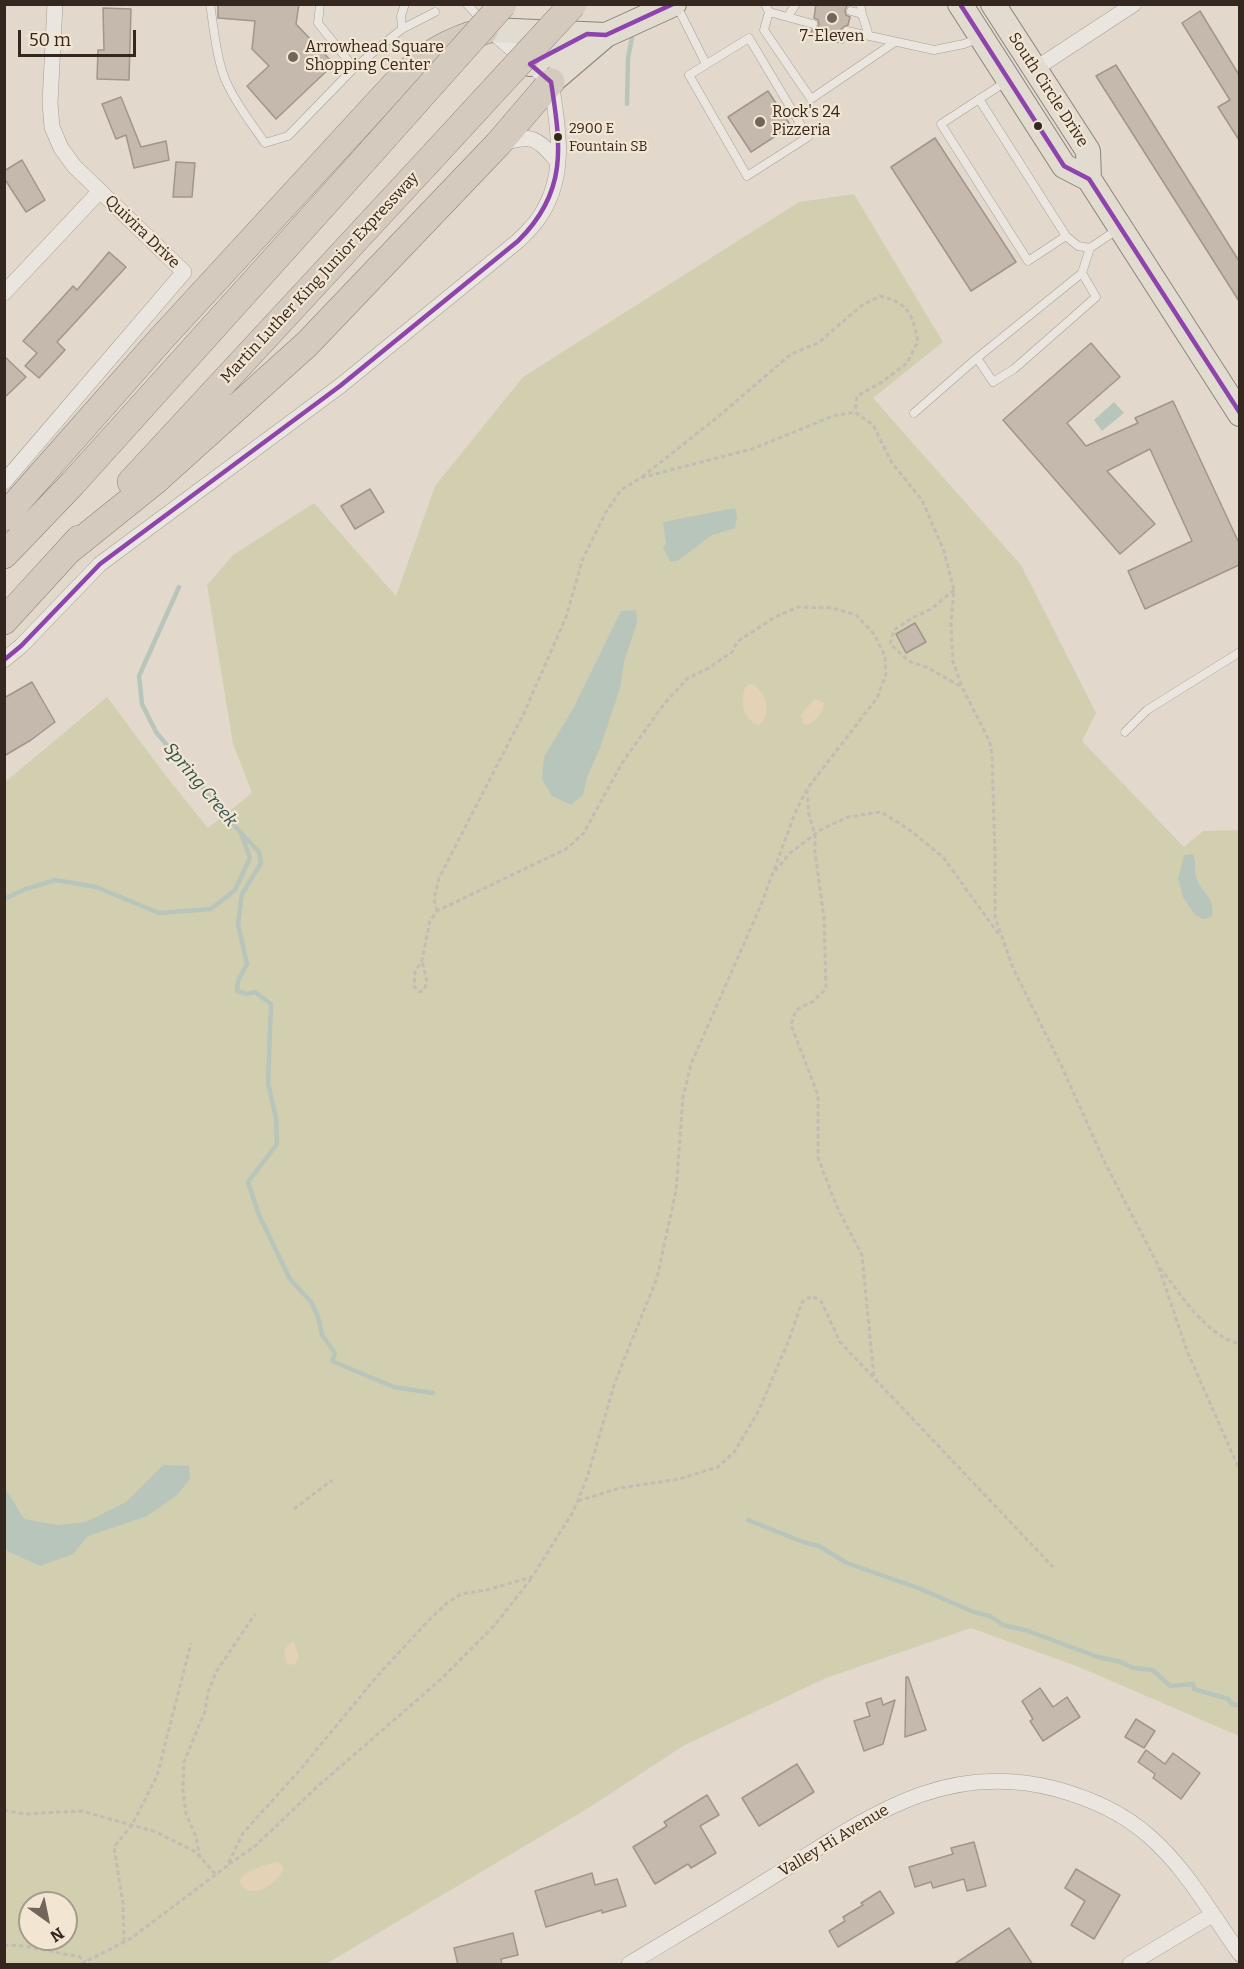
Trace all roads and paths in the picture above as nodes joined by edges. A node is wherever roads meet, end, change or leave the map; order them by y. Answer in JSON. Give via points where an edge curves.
{"nodes":[{"id":1,"x":55,"y":4,"type":"edge"},
{"id":2,"x":210,"y":4,"type":"edge"},
{"id":3,"x":320,"y":4,"type":"edge"},
{"id":4,"x":405,"y":4,"type":"edge"},
{"id":5,"x":467,"y":4,"type":"edge"},
{"id":6,"x":503,"y":4,"type":"edge"},
{"id":7,"x":573,"y":4,"type":"edge"},
{"id":8,"x":796,"y":4,"type":"edge"},
{"id":9,"x":860,"y":4,"type":"edge"},
{"id":10,"x":960,"y":4,"type":"edge"},
{"id":11,"x":993,"y":4,"type":"edge"},
{"id":12,"x":1134,"y":4,"type":"edge"},
{"id":13,"x":672,"y":6,"type":"edge"},
{"id":14,"x":767,"y":8,"type":"edge"},
{"id":15,"x":851,"y":11,"type":"dead end"},
{"id":16,"x":435,"y":12,"type":"dead end"},
{"id":17,"x":862,"y":14,"type":"junction"},
{"id":18,"x":788,"y":16,"type":"junction"},
{"id":19,"x":813,"y":24,"type":"dead end"},
{"id":20,"x":402,"y":29,"type":"junction"},
{"id":21,"x":490,"y":30,"type":"junction"},
{"id":22,"x":847,"y":31,"type":"dead end"},
{"id":23,"x":596,"y":35,"type":"junction"},
{"id":24,"x":868,"y":36,"type":"junction"},
{"id":25,"x":981,"y":37,"type":"junction"},
{"id":26,"x":895,"y":42,"type":"junction"},
{"id":27,"x":530,"y":64,"type":"junction"},
{"id":28,"x":706,"y":64,"type":"junction"},
{"id":29,"x":354,"y":68,"type":"junction"},
{"id":30,"x":1035,"y":69,"type":"junction"},
{"id":31,"x":1009,"y":80,"type":"junction"},
{"id":32,"x":551,"y":82,"type":"junction"},
{"id":33,"x":979,"y":99,"type":"junction"},
{"id":34,"x":498,"y":144,"type":"junction"},
{"id":35,"x":558,"y":162,"type":"junction"},
{"id":36,"x":1089,"y":179,"type":"junction"},
{"id":37,"x":100,"y":191,"type":"junction"},
{"id":38,"x":1121,"y":228,"type":"junction"},
{"id":39,"x":1066,"y":236,"type":"junction"},
{"id":40,"x":1090,"y":248,"type":"junction"},
{"id":41,"x":1082,"y":273,"type":"junction"},
{"id":42,"x":4,"y":293,"type":"edge"},
{"id":43,"x":977,"y":358,"type":"junction"},
{"id":44,"x":855,"y":412,"type":"junction"},
{"id":45,"x":914,"y":413,"type":"dead end"},
{"id":46,"x":1239,"y":414,"type":"edge"},
{"id":47,"x":640,"y":478,"type":"junction"},
{"id":48,"x":4,"y":482,"type":"edge"},
{"id":49,"x":4,"y":518,"type":"edge"},
{"id":50,"x":68,"y":551,"type":"junction"},
{"id":51,"x":4,"y":555,"type":"edge"},
{"id":52,"x":954,"y":590,"type":"junction"},
{"id":53,"x":4,"y":621,"type":"edge"},
{"id":54,"x":890,"y":644,"type":"junction"},
{"id":55,"x":881,"y":648,"type":"junction"},
{"id":56,"x":1239,"y":652,"type":"edge"},
{"id":57,"x":4,"y":660,"type":"edge"},
{"id":58,"x":962,"y":687,"type":"junction"},
{"id":59,"x":1125,"y":732,"type":"dead end"},
{"id":60,"x":807,"y":789,"type":"junction"},
{"id":61,"x":814,"y":834,"type":"junction"},
{"id":62,"x":773,"y":873,"type":"junction"},
{"id":63,"x":437,"y":911,"type":"junction"},
{"id":64,"x":1003,"y":940,"type":"junction"},
{"id":65,"x":422,"y":960,"type":"junction"},
{"id":66,"x":1158,"y":1265,"type":"junction"},
{"id":67,"x":1239,"y":1344,"type":"edge"},
{"id":68,"x":874,"y":1379,"type":"junction"},
{"id":69,"x":1239,"y":1471,"type":"edge"},
{"id":70,"x":332,"y":1480,"type":"dead end"},
{"id":71,"x":578,"y":1501,"type":"junction"},
{"id":72,"x":294,"y":1509,"type":"dead end"},
{"id":73,"x":1053,"y":1567,"type":"dead end"},
{"id":74,"x":532,"y":1577,"type":"junction"},
{"id":75,"x":255,"y":1614,"type":"dead end"},
{"id":76,"x":191,"y":1643,"type":"dead end"},
{"id":77,"x":4,"y":1810,"type":"edge"},
{"id":78,"x":132,"y":1825,"type":"junction"},
{"id":79,"x":200,"y":1858,"type":"junction"},
{"id":80,"x":226,"y":1866,"type":"junction"},
{"id":81,"x":215,"y":1875,"type":"junction"},
{"id":82,"x":1212,"y":1915,"type":"junction"},
{"id":83,"x":124,"y":1942,"type":"junction"},
{"id":84,"x":4,"y":1945,"type":"edge"},
{"id":85,"x":1239,"y":1954,"type":"edge"},
{"id":86,"x":86,"y":1962,"type":"junction"},
{"id":87,"x":81,"y":1965,"type":"edge"},
{"id":88,"x":629,"y":1965,"type":"edge"},
{"id":89,"x":1130,"y":1965,"type":"edge"}],
"edges":[{"from":1,"to":37,"type":"street","name":"Quivira Drive","via":[[52,127],[74,166]]},
{"from":2,"to":29,"type":"lane","via":[[225,78],[265,143],[288,136]]},
{"from":3,"to":29,"type":"lane","via":[[318,23]]},
{"from":4,"to":20,"type":"lane"},
{"from":5,"to":21,"type":"lane"},
{"from":6,"to":51,"type":"highway","bridge":true},
{"from":7,"to":50,"type":"highway","name":"Martin Luther King Junior Expressway","bridge":true},
{"from":8,"to":18,"type":"lane"},
{"from":9,"to":17,"type":"lane"},
{"from":10,"to":25,"type":"main road","name":"South Circle Drive"},
{"from":11,"to":30,"type":"main road","name":"South Circle Drive"},
{"from":12,"to":30,"type":"street"},
{"from":13,"to":23,"type":"main road"},
{"from":13,"to":28,"type":"lane"},
{"from":14,"to":18,"type":"lane"},
{"from":14,"to":26,"type":"lane","via":[[764,30],[811,99]]},
{"from":15,"to":17,"type":"lane"},
{"from":16,"to":20,"type":"lane"},
{"from":17,"to":24,"type":"lane"},
{"from":18,"to":19,"type":"lane"},
{"from":20,"to":29,"type":"lane"},
{"from":21,"to":23,"type":"main road"},
{"from":21,"to":27,"type":"street"},
{"from":21,"to":49,"type":"highway","via":[[461,37],[427,55],[400,79],[161,339]]},
{"from":22,"to":24,"type":"lane"},
{"from":23,"to":27,"type":"main road"},
{"from":23,"to":32,"type":"main road"},
{"from":24,"to":26,"type":"lane"},
{"from":25,"to":26,"type":"lane","via":[[934,50]]},
{"from":25,"to":31,"type":"main road","name":"South Circle Drive"},
{"from":27,"to":32,"type":"street"},
{"from":28,"to":28,"type":"lane","via":[[689,75],[747,176],[808,137],[749,38]]},
{"from":30,"to":36,"type":"main road","name":"South Circle Drive","via":[[1088,151]]},
{"from":31,"to":33,"type":"lane"},
{"from":31,"to":36,"type":"main road","name":"South Circle Drive","via":[[1064,166]]},
{"from":32,"to":34,"type":"highway"},
{"from":32,"to":35,"type":"street","via":[[559,130]]},
{"from":33,"to":39,"type":"lane"},
{"from":33,"to":39,"type":"lane","via":[[941,124],[1028,261]]},
{"from":34,"to":35,"type":"street","via":[[533,138]]},
{"from":34,"to":50,"type":"highway","via":[[307,344],[155,481]]},
{"from":35,"to":57,"type":"street","via":[[542,214],[518,241],[340,386],[100,564]]},
{"from":36,"to":38,"type":"main road","name":"South Circle Drive"},
{"from":37,"to":42,"type":"street"},
{"from":37,"to":48,"type":"street","name":"Quivira Drive","via":[[184,272]]},
{"from":38,"to":40,"type":"lane"},
{"from":38,"to":46,"type":"main road","name":"South Circle Drive"},
{"from":39,"to":40,"type":"lane","via":[[1078,246]]},
{"from":40,"to":41,"type":"lane"},
{"from":41,"to":43,"type":"lane"},
{"from":41,"to":43,"type":"lane","via":[[1096,297],[1014,369],[993,382]]},
{"from":43,"to":45,"type":"lane"},
{"from":44,"to":47,"type":"path","via":[[833,416],[752,449]]},
{"from":44,"to":47,"type":"path","via":[[857,396],[907,363],[918,341],[912,315],[898,300],[880,296],[861,306],[818,343],[791,354]]},
{"from":44,"to":52,"type":"path","via":[[873,425],[892,463],[922,500],[944,551]]},
{"from":47,"to":63,"type":"path","via":[[621,490],[588,549],[566,617],[528,702],[439,878],[434,899]]},
{"from":50,"to":53,"type":"highway"},
{"from":52,"to":54,"type":"path","via":[[931,609],[894,630]]},
{"from":52,"to":58,"type":"path","via":[[953,662]]},
{"from":54,"to":55,"type":"path"},
{"from":54,"to":58,"type":"path","via":[[909,661]]},
{"from":55,"to":60,"type":"path","via":[[886,674],[877,698]]},
{"from":55,"to":63,"type":"path","via":[[856,615],[833,608],[798,607],[776,617],[737,642],[732,652],[709,668],[688,678],[664,704],[622,763],[584,834],[566,849]]},
{"from":56,"to":59,"type":"lane","via":[[1147,710]]},
{"from":58,"to":64,"type":"path","via":[[992,754],[995,916]]},
{"from":60,"to":61,"type":"path"},
{"from":60,"to":62,"type":"path"},
{"from":61,"to":62,"type":"path","via":[[789,853]]},
{"from":61,"to":64,"type":"path","via":[[848,817],[881,812],[943,857]]},
{"from":61,"to":68,"type":"path","via":[[824,918],[826,990],[796,1010],[791,1024],[818,1095],[819,1158],[861,1255]]},
{"from":62,"to":71,"type":"path","via":[[691,1064],[683,1098],[676,1191],[657,1278],[615,1382]]},
{"from":63,"to":65,"type":"path","via":[[430,921]]},
{"from":64,"to":66,"type":"path","via":[[1105,1163]]},
{"from":65,"to":65,"type":"path","via":[[415,972],[414,986],[418,992],[424,990],[427,982]]},
{"from":66,"to":67,"type":"path","via":[[1209,1328]]},
{"from":66,"to":69,"type":"path","via":[[1187,1351]]},
{"from":68,"to":71,"type":"path","via":[[840,1342],[821,1300],[812,1296],[802,1302],[758,1412],[735,1451],[718,1467]]},
{"from":68,"to":73,"type":"path"},
{"from":70,"to":72,"type":"path"},
{"from":71,"to":74,"type":"path"},
{"from":74,"to":80,"type":"path","via":[[494,1626],[440,1680],[316,1787],[254,1847]]},
{"from":74,"to":80,"type":"path","via":[[461,1594],[429,1620],[243,1833]]},
{"from":75,"to":79,"type":"path","via":[[216,1672],[184,1762],[186,1814]]},
{"from":76,"to":78,"type":"path","via":[[157,1776]]},
{"from":77,"to":78,"type":"path","via":[[24,1814],[82,1810]]},
{"from":78,"to":79,"type":"path","via":[[156,1832],[196,1852]]},
{"from":78,"to":83,"type":"path","via":[[114,1847]]},
{"from":79,"to":81,"type":"path"},
{"from":80,"to":81,"type":"path"},
{"from":81,"to":83,"type":"path"},
{"from":82,"to":85,"type":"street","name":"Valley Hi Avenue"},
{"from":82,"to":88,"type":"street","name":"Valley Hi Avenue","via":[[1155,1842],[1106,1808],[1043,1786],[971,1782],[945,1786],[888,1808]]},
{"from":82,"to":89,"type":"street"},
{"from":83,"to":86,"type":"path"},
{"from":84,"to":86,"type":"path","via":[[80,1957]]},
{"from":86,"to":87,"type":"path"}]}
